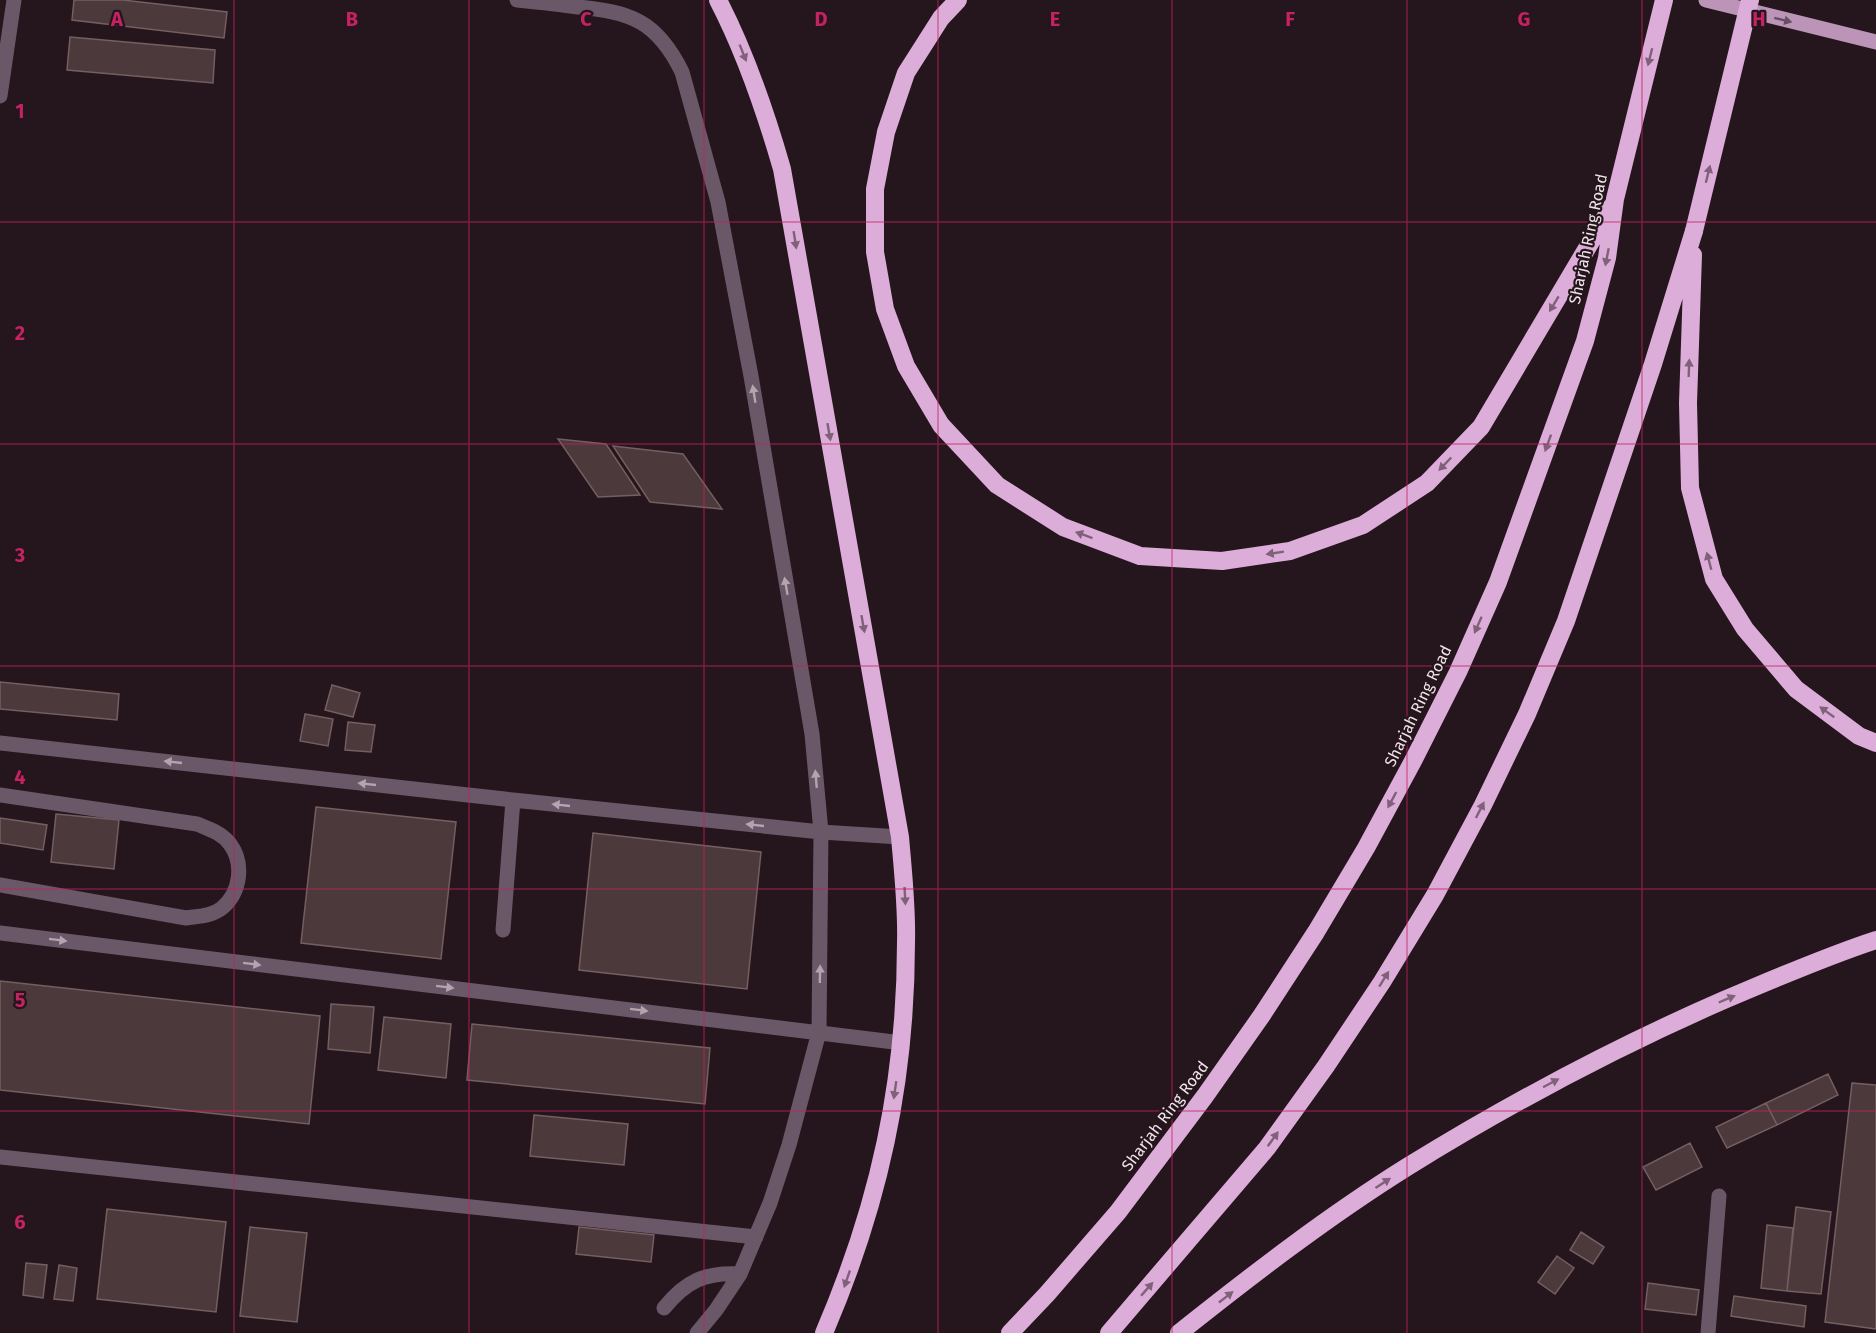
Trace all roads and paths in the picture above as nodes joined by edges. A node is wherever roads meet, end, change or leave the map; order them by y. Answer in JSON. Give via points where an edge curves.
{"nodes":[{"id":1,"x":14,"y":0,"type":"edge"},
{"id":2,"x":517,"y":0,"type":"edge"},
{"id":3,"x":630,"y":0,"type":"edge"},
{"id":4,"x":718,"y":0,"type":"edge"},
{"id":5,"x":958,"y":0,"type":"edge"},
{"id":6,"x":1664,"y":0,"type":"edge"},
{"id":7,"x":1706,"y":0,"type":"edge"},
{"id":8,"x":1750,"y":0,"type":"edge"},
{"id":9,"x":631,"y":16,"type":"junction"},
{"id":10,"x":1876,"y":42,"type":"edge"},
{"id":11,"x":0,"y":96,"type":"edge"},
{"id":12,"x":1616,"y":199,"type":"junction"},
{"id":13,"x":1694,"y":231,"type":"junction"},
{"id":14,"x":0,"y":743,"type":"edge"},
{"id":15,"x":1876,"y":743,"type":"edge"},
{"id":16,"x":0,"y":795,"type":"edge"},
{"id":17,"x":513,"y":800,"type":"junction"},
{"id":18,"x":821,"y":832,"type":"junction"},
{"id":19,"x":900,"y":837,"type":"junction"},
{"id":20,"x":0,"y":885,"type":"edge"},
{"id":21,"x":503,"y":930,"type":"dead end"},
{"id":22,"x":0,"y":933,"type":"edge"},
{"id":23,"x":1876,"y":940,"type":"edge"},
{"id":24,"x":819,"y":1032,"type":"junction"},
{"id":25,"x":902,"y":1043,"type":"junction"},
{"id":26,"x":0,"y":1157,"type":"edge"},
{"id":27,"x":1719,"y":1196,"type":"dead end"},
{"id":28,"x":756,"y":1237,"type":"junction"},
{"id":29,"x":740,"y":1274,"type":"junction"},
{"id":30,"x":664,"y":1308,"type":"dead end"},
{"id":31,"x":697,"y":1333,"type":"edge"},
{"id":32,"x":824,"y":1333,"type":"edge"},
{"id":33,"x":1010,"y":1333,"type":"edge"},
{"id":34,"x":1109,"y":1333,"type":"edge"},
{"id":35,"x":1179,"y":1333,"type":"edge"},
{"id":36,"x":1708,"y":1333,"type":"edge"}],
"edges":[{"from":1,"to":11,"type":"lane"},
{"from":2,"to":9,"type":"lane"},
{"from":3,"to":9,"type":"lane"},
{"from":4,"to":19,"type":"highway","one_way":true,"via":[[754,80],[782,169]]},
{"from":12,"to":5,"type":"highway","one_way":true,"via":[[1480,427],[1427,483],[1363,525],[1290,551],[1222,561],[1140,556],[1063,527],[997,484],[941,425],[906,366],[885,309],[875,252],[875,189],[886,132],[906,73],[941,18]]},
{"from":6,"to":12,"type":"highway","name":"Sharjah Ring Road","one_way":true},
{"from":7,"to":10,"type":"main road","one_way":true},
{"from":13,"to":8,"type":"highway","one_way":true,"bridge":true},
{"from":18,"to":9,"type":"lane","one_way":true,"via":[[810,723],[718,202],[682,72],[662,39]]},
{"from":12,"to":33,"type":"highway","name":"Sharjah Ring Road","one_way":true,"via":[[1607,258],[1577,363],[1498,582],[1413,761],[1366,848],[1262,1016],[1118,1212]]},
{"from":15,"to":13,"type":"highway","one_way":true,"via":[[1859,736],[1796,689],[1745,629],[1714,579],[1690,488],[1688,403]]},
{"from":34,"to":13,"type":"highway","one_way":true,"via":[[1267,1148],[1382,982],[1435,895],[1527,714],[1566,621]]},
{"from":17,"to":14,"type":"lane","one_way":true},
{"from":16,"to":20,"type":"lane","via":[[198,824],[229,843],[237,859],[239,877],[234,894],[221,909],[206,916],[186,918]]},
{"from":18,"to":17,"type":"lane","one_way":true},
{"from":17,"to":21,"type":"lane"},
{"from":18,"to":19,"type":"lane"},
{"from":24,"to":18,"type":"lane","one_way":true},
{"from":19,"to":25,"type":"highway","one_way":true,"via":[[906,940]]},
{"from":22,"to":24,"type":"lane","one_way":true},
{"from":35,"to":23,"type":"highway","one_way":true,"via":[[1354,1202],[1508,1107],[1678,1020]]},
{"from":24,"to":25,"type":"lane"},
{"from":24,"to":28,"type":"lane","via":[[789,1145]]},
{"from":25,"to":32,"type":"highway","one_way":true,"via":[[880,1175],[848,1276]]},
{"from":26,"to":28,"type":"lane"},
{"from":27,"to":36,"type":"lane"},
{"from":28,"to":29,"type":"lane"},
{"from":29,"to":30,"type":"lane","via":[[697,1279]]},
{"from":29,"to":31,"type":"lane"}]}
